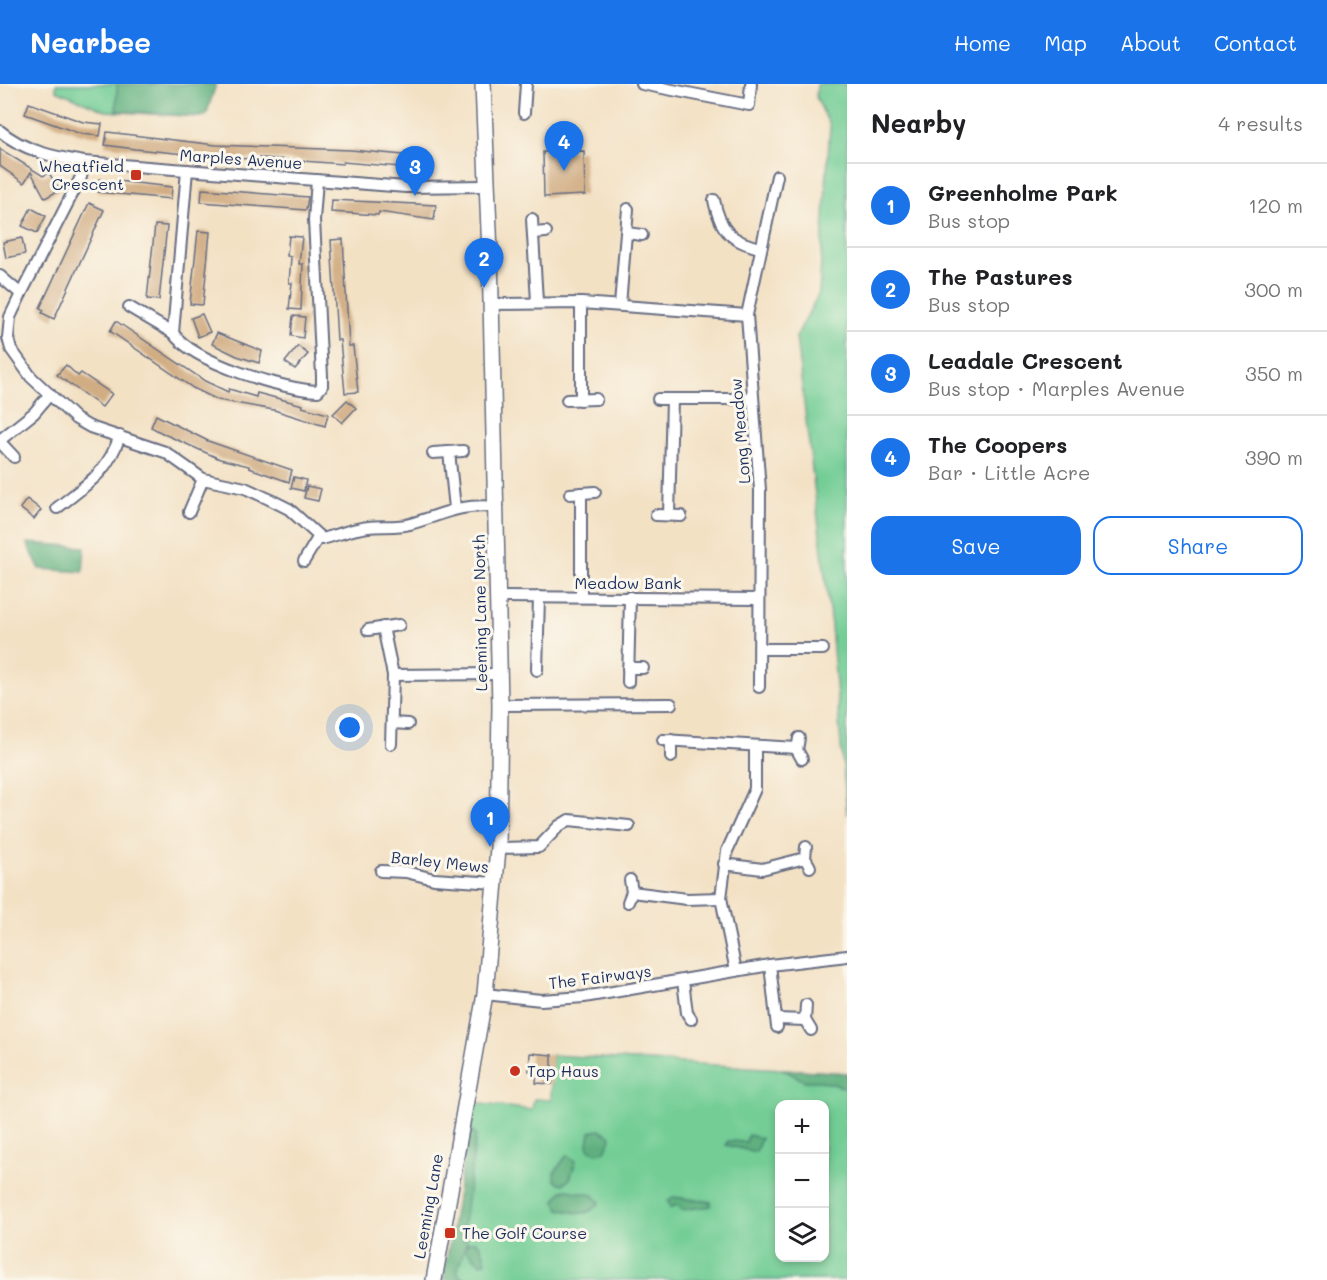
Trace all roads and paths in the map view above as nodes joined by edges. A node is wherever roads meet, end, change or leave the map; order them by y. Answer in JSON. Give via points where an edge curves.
{"nodes":[{"id":1,"x":483,"y":84,"type":"edge"},
{"id":2,"x":526,"y":84,"type":"edge"},
{"id":3,"x":642,"y":84,"type":"edge"},
{"id":4,"x":751,"y":84,"type":"edge"},
{"id":5,"x":524,"y":113,"type":"dead end"},
{"id":6,"x":0,"y":131,"type":"edge"},
{"id":7,"x":84,"y":162,"type":"junction"},
{"id":8,"x":187,"y":170,"type":"junction"},
{"id":9,"x":777,"y":176,"type":"dead end"},
{"id":10,"x":317,"y":180,"type":"junction"},
{"id":11,"x":487,"y":186,"type":"junction"},
{"id":12,"x":714,"y":200,"type":"dead end"},
{"id":13,"x":628,"y":209,"type":"dead end"},
{"id":14,"x":532,"y":219,"type":"dead end"},
{"id":15,"x":546,"y":232,"type":"dead end"},
{"id":16,"x":533,"y":233,"type":"junction"},
{"id":17,"x":627,"y":233,"type":"junction"},
{"id":18,"x":642,"y":235,"type":"dead end"},
{"id":19,"x":761,"y":248,"type":"junction"},
{"id":20,"x":0,"y":276,"type":"edge"},
{"id":21,"x":21,"y":294,"type":"junction"},
{"id":22,"x":537,"y":302,"type":"junction"},
{"id":23,"x":581,"y":303,"type":"junction"},
{"id":24,"x":491,"y":304,"type":"junction"},
{"id":25,"x":620,"y":305,"type":"junction"},
{"id":26,"x":129,"y":307,"type":"dead end"},
{"id":27,"x":747,"y":315,"type":"junction"},
{"id":28,"x":4,"y":329,"type":"edge"},
{"id":29,"x":173,"y":333,"type":"junction"},
{"id":30,"x":50,"y":394,"type":"junction"},
{"id":31,"x":596,"y":399,"type":"dead end"},
{"id":32,"x":658,"y":399,"type":"dead end"},
{"id":33,"x":672,"y":399,"type":"junction"},
{"id":34,"x":753,"y":399,"type":"junction"},
{"id":35,"x":567,"y":400,"type":"dead end"},
{"id":36,"x":581,"y":400,"type":"junction"},
{"id":37,"x":120,"y":436,"type":"junction"},
{"id":38,"x":0,"y":441,"type":"edge"},
{"id":39,"x":463,"y":451,"type":"dead end"},
{"id":40,"x":449,"y":452,"type":"junction"},
{"id":41,"x":433,"y":453,"type":"dead end"},
{"id":42,"x":14,"y":458,"type":"dead end"},
{"id":43,"x":203,"y":479,"type":"junction"},
{"id":44,"x":595,"y":492,"type":"dead end"},
{"id":45,"x":581,"y":493,"type":"junction"},
{"id":46,"x":570,"y":494,"type":"dead end"},
{"id":47,"x":496,"y":507,"type":"junction"},
{"id":48,"x":57,"y":508,"type":"dead end"},
{"id":49,"x":454,"y":508,"type":"junction"},
{"id":50,"x":189,"y":512,"type":"dead end"},
{"id":51,"x":656,"y":515,"type":"dead end"},
{"id":52,"x":669,"y":515,"type":"junction"},
{"id":53,"x":681,"y":516,"type":"dead end"},
{"id":54,"x":318,"y":536,"type":"junction"},
{"id":55,"x":304,"y":561,"type":"dead end"},
{"id":56,"x":497,"y":597,"type":"junction"},
{"id":57,"x":539,"y":597,"type":"junction"},
{"id":58,"x":581,"y":597,"type":"junction"},
{"id":59,"x":630,"y":597,"type":"junction"},
{"id":60,"x":759,"y":599,"type":"junction"},
{"id":61,"x":399,"y":625,"type":"dead end"},
{"id":62,"x":383,"y":627,"type":"junction"},
{"id":63,"x":368,"y":630,"type":"dead end"},
{"id":64,"x":813,"y":637,"type":"dead end"},
{"id":65,"x":760,"y":650,"type":"junction"},
{"id":66,"x":628,"y":668,"type":"junction"},
{"id":67,"x":643,"y":668,"type":"dead end"},
{"id":68,"x":537,"y":670,"type":"dead end"},
{"id":69,"x":499,"y":674,"type":"junction"},
{"id":70,"x":393,"y":675,"type":"junction"},
{"id":71,"x":628,"y":681,"type":"dead end"},
{"id":72,"x":759,"y":687,"type":"dead end"},
{"id":73,"x":671,"y":704,"type":"dead end"},
{"id":74,"x":500,"y":705,"type":"junction"},
{"id":75,"x":392,"y":723,"type":"junction"},
{"id":76,"x":408,"y":724,"type":"dead end"},
{"id":77,"x":391,"y":744,"type":"dead end"},
{"id":78,"x":755,"y":746,"type":"junction"},
{"id":79,"x":799,"y":748,"type":"dead end"},
{"id":80,"x":670,"y":757,"type":"dead end"},
{"id":81,"x":617,"y":812,"type":"dead end"},
{"id":82,"x":615,"y":825,"type":"junction"},
{"id":83,"x":629,"y":826,"type":"dead end"},
{"id":84,"x":498,"y":848,"type":"junction"},
{"id":85,"x":807,"y":857,"type":"dead end"},
{"id":86,"x":724,"y":864,"type":"junction"},
{"id":87,"x":381,"y":871,"type":"dead end"},
{"id":88,"x":630,"y":880,"type":"dead end"},
{"id":89,"x":496,"y":883,"type":"junction"},
{"id":90,"x":721,"y":898,"type":"junction"},
{"id":91,"x":847,"y":956,"type":"edge"},
{"id":92,"x":770,"y":965,"type":"junction"},
{"id":93,"x":736,"y":971,"type":"junction"},
{"id":94,"x":683,"y":981,"type":"junction"},
{"id":95,"x":485,"y":993,"type":"junction"},
{"id":96,"x":806,"y":1005,"type":"dead end"},
{"id":97,"x":691,"y":1019,"type":"dead end"},
{"id":98,"x":805,"y":1020,"type":"junction"},
{"id":99,"x":811,"y":1030,"type":"dead end"},
{"id":100,"x":458,"y":1138,"type":"joint"},
{"id":101,"x":434,"y":1280,"type":"edge"}],
"edges":[{"from":1,"to":11,"type":"highway","name":"Leeming Lane North"},
{"from":2,"to":5,"type":"street"},
{"from":3,"to":4,"type":"street","via":[[749,105]]},
{"from":6,"to":7,"type":"street","name":"Marples Avenue","via":[[26,147]]},
{"from":7,"to":8,"type":"street","name":"Marples Avenue"},
{"from":7,"to":21,"type":"street","via":[[81,177]]},
{"from":8,"to":10,"type":"street","name":"Marples Avenue"},
{"from":8,"to":29,"type":"street"},
{"from":9,"to":19,"type":"street","name":"Long Meadow"},
{"from":10,"to":11,"type":"street","name":"Marples Avenue","via":[[406,187]]},
{"from":10,"to":29,"type":"street","via":[[314,220],[322,376],[318,391],[228,368],[178,341]]},
{"from":11,"to":24,"type":"highway","name":"Leeming Lane North"},
{"from":12,"to":19,"type":"street","via":[[724,230],[734,240]]},
{"from":13,"to":17,"type":"street"},
{"from":14,"to":16,"type":"street"},
{"from":15,"to":16,"type":"street"},
{"from":16,"to":22,"type":"street"},
{"from":17,"to":18,"type":"street"},
{"from":17,"to":25,"type":"street"},
{"from":19,"to":27,"type":"street","name":"Long Meadow"},
{"from":20,"to":21,"type":"street"},
{"from":21,"to":28,"type":"street"},
{"from":22,"to":23,"type":"street"},
{"from":22,"to":24,"type":"street"},
{"from":23,"to":25,"type":"street"},
{"from":23,"to":36,"type":"street"},
{"from":24,"to":47,"type":"highway","name":"Leeming Lane North"},
{"from":25,"to":27,"type":"street"},
{"from":26,"to":29,"type":"street"},
{"from":27,"to":34,"type":"street","name":"Long Meadow"},
{"from":28,"to":30,"type":"street","via":[[16,360]]},
{"from":30,"to":37,"type":"street","via":[[76,419]]},
{"from":30,"to":38,"type":"street"},
{"from":31,"to":36,"type":"street"},
{"from":32,"to":33,"type":"street"},
{"from":33,"to":34,"type":"street"},
{"from":33,"to":52,"type":"street"},
{"from":34,"to":60,"type":"street","name":"Long Meadow","via":[[760,490]]},
{"from":35,"to":36,"type":"street"},
{"from":37,"to":43,"type":"street","via":[[165,452]]},
{"from":37,"to":48,"type":"street","via":[[112,460],[103,471]]},
{"from":38,"to":42,"type":"street"},
{"from":39,"to":40,"type":"street"},
{"from":40,"to":41,"type":"street"},
{"from":40,"to":49,"type":"street"},
{"from":43,"to":50,"type":"street"},
{"from":43,"to":54,"type":"street","via":[[245,488],[290,509]]},
{"from":44,"to":45,"type":"street"},
{"from":45,"to":46,"type":"street"},
{"from":45,"to":58,"type":"street"},
{"from":47,"to":49,"type":"street"},
{"from":47,"to":56,"type":"highway","name":"Leeming Lane North"},
{"from":49,"to":54,"type":"street","via":[[393,528],[371,526]]},
{"from":51,"to":52,"type":"street"},
{"from":52,"to":53,"type":"street"},
{"from":54,"to":55,"type":"street"},
{"from":56,"to":57,"type":"street","name":"Meadow Bank"},
{"from":56,"to":69,"type":"highway","name":"Leeming Lane North"},
{"from":57,"to":58,"type":"street","name":"Meadow Bank"},
{"from":57,"to":68,"type":"street"},
{"from":58,"to":59,"type":"street","name":"Meadow Bank"},
{"from":59,"to":60,"type":"street","name":"Meadow Bank"},
{"from":59,"to":66,"type":"street"},
{"from":60,"to":65,"type":"street","name":"Long Meadow"},
{"from":61,"to":62,"type":"street"},
{"from":62,"to":63,"type":"street"},
{"from":62,"to":70,"type":"street"},
{"from":64,"to":65,"type":"street","via":[[818,649]]},
{"from":65,"to":72,"type":"street","name":"Long Meadow"},
{"from":66,"to":67,"type":"street"},
{"from":66,"to":71,"type":"street"},
{"from":69,"to":70,"type":"street"},
{"from":69,"to":74,"type":"highway","name":"Leeming Lane North"},
{"from":70,"to":75,"type":"street"},
{"from":73,"to":74,"type":"street"},
{"from":74,"to":84,"type":"highway","name":"Leeming Lane North"},
{"from":75,"to":76,"type":"street"},
{"from":75,"to":77,"type":"street"},
{"from":78,"to":79,"type":"street"},
{"from":78,"to":80,"type":"street","via":[[667,740]]},
{"from":78,"to":86,"type":"street","via":[[755,789]]},
{"from":81,"to":82,"type":"street"},
{"from":82,"to":83,"type":"street"},
{"from":82,"to":84,"type":"street","via":[[569,820],[539,847]]},
{"from":84,"to":89,"type":"highway","name":"Leeming Lane North"},
{"from":85,"to":86,"type":"street","via":[[762,869]]},
{"from":86,"to":90,"type":"street"},
{"from":87,"to":89,"type":"street","name":"Barley Mews"},
{"from":88,"to":90,"type":"street","via":[[630,897]]},
{"from":89,"to":95,"type":"highway","name":"Leeming Lane North"},
{"from":90,"to":93,"type":"street"},
{"from":91,"to":92,"type":"street","name":"The Fairways"},
{"from":92,"to":93,"type":"street","name":"The Fairways"},
{"from":92,"to":98,"type":"street","via":[[777,1023]]},
{"from":93,"to":94,"type":"street","name":"The Fairways"},
{"from":94,"to":95,"type":"street","name":"The Fairways","via":[[563,999]]},
{"from":94,"to":97,"type":"street"},
{"from":95,"to":100,"type":"highway","name":"Leeming Lane North"},
{"from":96,"to":98,"type":"street"},
{"from":98,"to":99,"type":"street"},
{"from":100,"to":101,"type":"highway","name":"Leeming Lane"}]}
